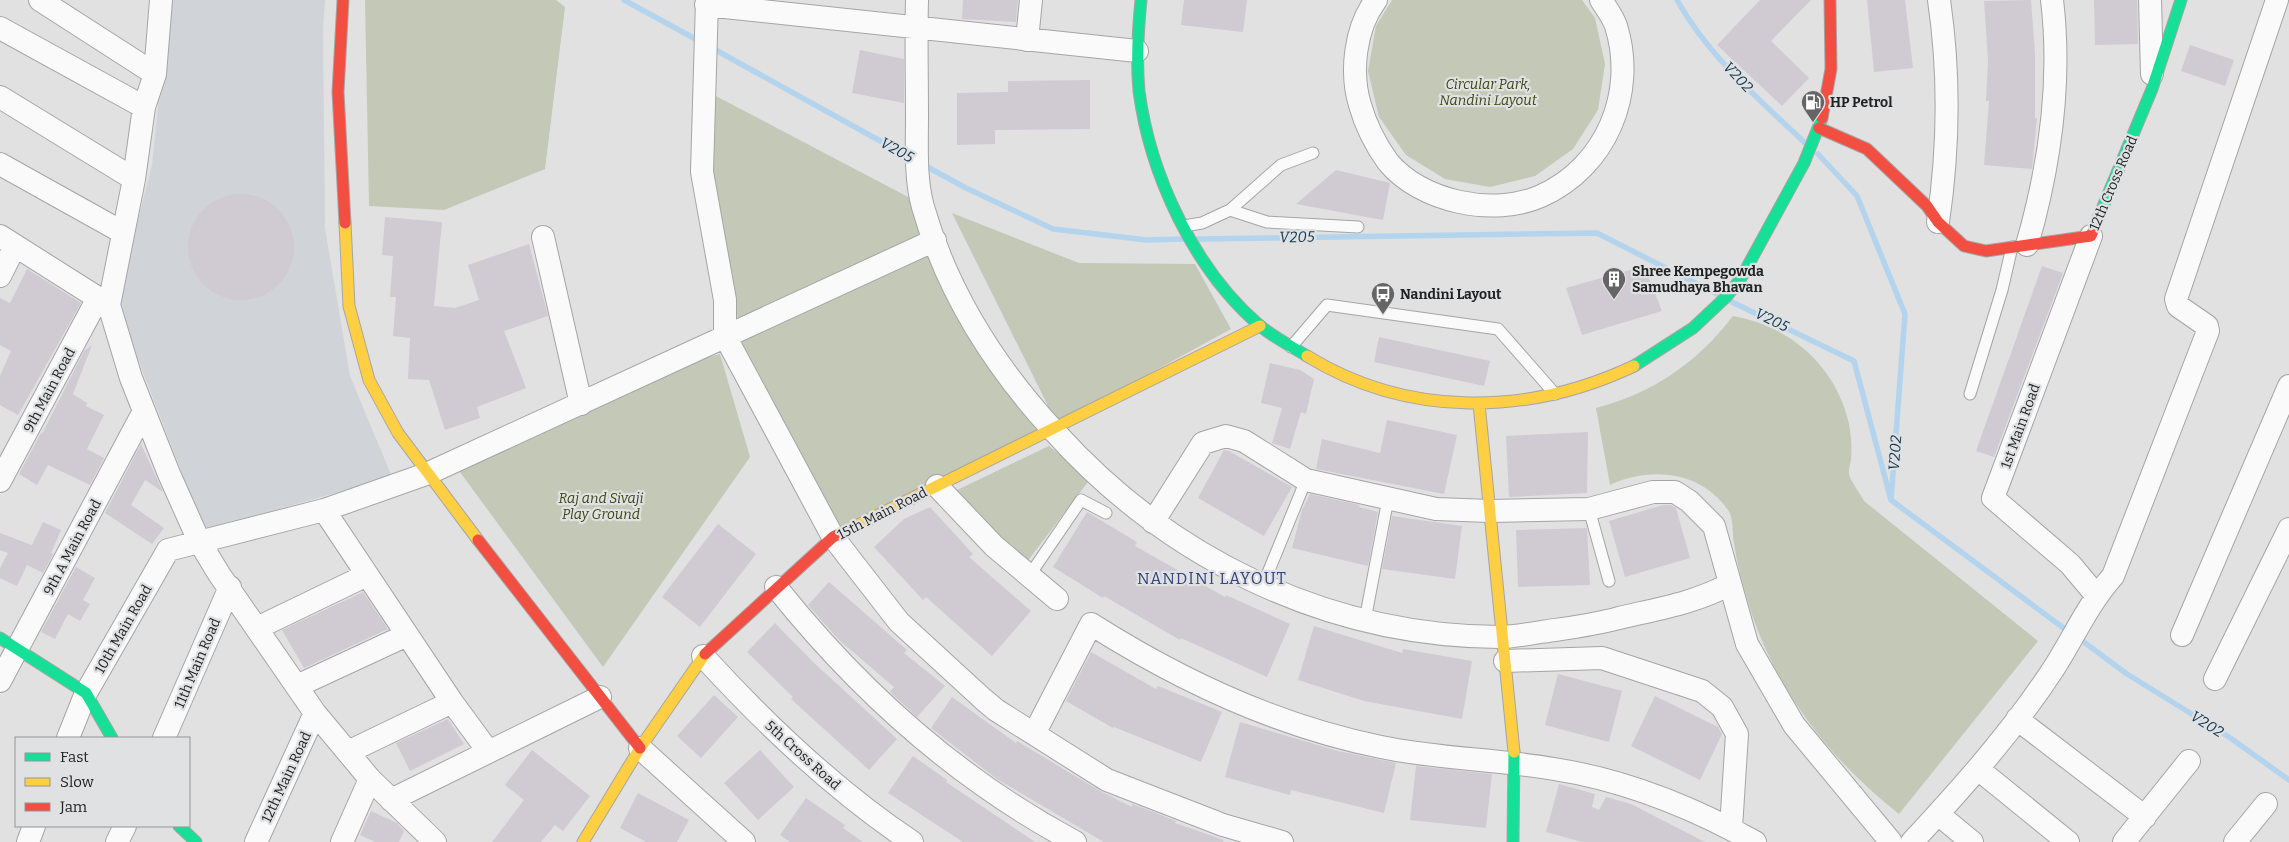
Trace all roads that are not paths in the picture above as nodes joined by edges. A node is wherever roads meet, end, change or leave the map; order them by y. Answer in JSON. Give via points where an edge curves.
{"nodes":[{"id":1,"x":40,"y":0,"type":"edge"},
{"id":2,"x":161,"y":0,"type":"edge"},
{"id":3,"x":343,"y":0,"type":"edge"},
{"id":4,"x":917,"y":0,"type":"edge"},
{"id":5,"x":1031,"y":0,"type":"edge"},
{"id":6,"x":1141,"y":0,"type":"edge"},
{"id":7,"x":1376,"y":0,"type":"edge"},
{"id":8,"x":1601,"y":0,"type":"edge"},
{"id":9,"x":1830,"y":0,"type":"edge"},
{"id":10,"x":1939,"y":0,"type":"edge"},
{"id":11,"x":2052,"y":0,"type":"edge"},
{"id":12,"x":2150,"y":0,"type":"edge"},
{"id":13,"x":2181,"y":0,"type":"edge"},
{"id":14,"x":2277,"y":0,"type":"edge"},
{"id":15,"x":707,"y":3,"type":"edge"},
{"id":16,"x":808,"y":8,"type":"edge"},
{"id":17,"x":0,"y":28,"type":"edge"},
{"id":18,"x":916,"y":28,"type":"junction"},
{"id":19,"x":1027,"y":40,"type":"junction"},
{"id":20,"x":1137,"y":52,"type":"junction"},
{"id":21,"x":155,"y":74,"type":"junction"},
{"id":22,"x":2152,"y":89,"type":"junction"},
{"id":23,"x":0,"y":97,"type":"edge"},
{"id":24,"x":144,"y":106,"type":"junction"},
{"id":25,"x":1819,"y":128,"type":"junction"},
{"id":26,"x":1313,"y":153,"type":"dead end"},
{"id":27,"x":0,"y":164,"type":"edge"},
{"id":28,"x":134,"y":180,"type":"junction"},
{"id":29,"x":1230,"y":210,"type":"junction"},
{"id":30,"x":1938,"y":222,"type":"junction"},
{"id":31,"x":1184,"y":226,"type":"junction"},
{"id":32,"x":1358,"y":227,"type":"dead end"},
{"id":33,"x":122,"y":232,"type":"junction"},
{"id":34,"x":2091,"y":236,"type":"junction"},
{"id":35,"x":543,"y":237,"type":"dead end"},
{"id":36,"x":935,"y":240,"type":"junction"},
{"id":37,"x":8,"y":241,"type":"edge"},
{"id":38,"x":2019,"y":246,"type":"junction"},
{"id":39,"x":0,"y":276,"type":"edge"},
{"id":40,"x":103,"y":302,"type":"junction"},
{"id":41,"x":1260,"y":326,"type":"junction"},
{"id":42,"x":725,"y":336,"type":"junction"},
{"id":43,"x":1290,"y":347,"type":"junction"},
{"id":44,"x":2289,"y":386,"type":"edge"},
{"id":45,"x":1970,"y":394,"type":"dead end"},
{"id":46,"x":1556,"y":395,"type":"junction"},
{"id":47,"x":581,"y":404,"type":"junction"},
{"id":48,"x":1479,"y":404,"type":"junction"},
{"id":49,"x":143,"y":413,"type":"junction"},
{"id":50,"x":1052,"y":429,"type":"junction"},
{"id":51,"x":429,"y":473,"type":"junction"},
{"id":52,"x":1306,"y":480,"type":"junction"},
{"id":53,"x":0,"y":481,"type":"edge"},
{"id":54,"x":937,"y":486,"type":"junction"},
{"id":55,"x":1388,"y":499,"type":"junction"},
{"id":56,"x":1589,"y":509,"type":"junction"},
{"id":57,"x":324,"y":510,"type":"junction"},
{"id":58,"x":1490,"y":511,"type":"junction"},
{"id":59,"x":1106,"y":513,"type":"dead end"},
{"id":60,"x":1153,"y":522,"type":"junction"},
{"id":61,"x":2289,"y":529,"type":"edge"},
{"id":62,"x":833,"y":537,"type":"junction"},
{"id":63,"x":199,"y":541,"type":"junction"},
{"id":64,"x":367,"y":576,"type":"junction"},
{"id":65,"x":1029,"y":576,"type":"junction"},
{"id":66,"x":1610,"y":581,"type":"dead end"},
{"id":67,"x":1730,"y":584,"type":"junction"},
{"id":68,"x":1263,"y":585,"type":"junction"},
{"id":69,"x":230,"y":587,"type":"junction"},
{"id":70,"x":776,"y":587,"type":"junction"},
{"id":71,"x":2091,"y":588,"type":"junction"},
{"id":72,"x":1058,"y":599,"type":"dead end"},
{"id":73,"x":1365,"y":620,"type":"junction"},
{"id":74,"x":257,"y":628,"type":"junction"},
{"id":75,"x":407,"y":635,"type":"junction"},
{"id":76,"x":2182,"y":635,"type":"dead end"},
{"id":77,"x":1503,"y":637,"type":"junction"},
{"id":78,"x":9,"y":643,"type":"edge"},
{"id":79,"x":703,"y":656,"type":"junction"},
{"id":80,"x":1505,"y":661,"type":"junction"},
{"id":81,"x":2215,"y":679,"type":"dead end"},
{"id":82,"x":0,"y":681,"type":"edge"},
{"id":83,"x":297,"y":686,"type":"junction"},
{"id":84,"x":86,"y":693,"type":"junction"},
{"id":85,"x":600,"y":697,"type":"junction"},
{"id":86,"x":452,"y":702,"type":"junction"},
{"id":87,"x":315,"y":713,"type":"junction"},
{"id":88,"x":2017,"y":720,"type":"junction"},
{"id":89,"x":1034,"y":734,"type":"junction"},
{"id":90,"x":68,"y":737,"type":"edge"},
{"id":91,"x":111,"y":737,"type":"edge"},
{"id":92,"x":164,"y":737,"type":"edge"},
{"id":93,"x":640,"y":748,"type":"junction"},
{"id":94,"x":488,"y":751,"type":"junction"},
{"id":95,"x":348,"y":752,"type":"junction"},
{"id":96,"x":2189,"y":761,"type":"dead end"},
{"id":97,"x":1515,"y":764,"type":"junction"},
{"id":98,"x":1978,"y":769,"type":"junction"},
{"id":99,"x":370,"y":779,"type":"junction"},
{"id":100,"x":391,"y":800,"type":"junction"},
{"id":101,"x":2266,"y":804,"type":"dead end"},
{"id":102,"x":1938,"y":814,"type":"junction"},
{"id":103,"x":2145,"y":817,"type":"junction"},
{"id":104,"x":34,"y":827,"type":"edge"},
{"id":105,"x":124,"y":827,"type":"edge"},
{"id":106,"x":180,"y":827,"type":"edge"},
{"id":107,"x":1731,"y":828,"type":"junction"},
{"id":108,"x":28,"y":842,"type":"edge"},
{"id":109,"x":117,"y":842,"type":"edge"},
{"id":110,"x":196,"y":842,"type":"edge"},
{"id":111,"x":256,"y":842,"type":"edge"},
{"id":112,"x":342,"y":842,"type":"edge"},
{"id":113,"x":435,"y":842,"type":"edge"},
{"id":114,"x":583,"y":842,"type":"edge"},
{"id":115,"x":744,"y":842,"type":"edge"},
{"id":116,"x":912,"y":842,"type":"edge"},
{"id":117,"x":1075,"y":842,"type":"edge"},
{"id":118,"x":1282,"y":842,"type":"edge"},
{"id":119,"x":1513,"y":842,"type":"edge"},
{"id":120,"x":1755,"y":842,"type":"edge"},
{"id":121,"x":1891,"y":842,"type":"edge"},
{"id":122,"x":1912,"y":842,"type":"edge"},
{"id":123,"x":1972,"y":842,"type":"edge"},
{"id":124,"x":2068,"y":842,"type":"edge"},
{"id":125,"x":2124,"y":842,"type":"edge"},
{"id":126,"x":2234,"y":842,"type":"edge"}],
"edges":[{"from":1,"to":21,"type":"street"},
{"from":2,"to":21,"type":"street"},
{"from":3,"to":51,"type":"street","via":[[338,92],[349,306],[369,380],[398,433]]},
{"from":4,"to":18,"type":"street"},
{"from":5,"to":19,"type":"street"},
{"from":6,"to":20,"type":"street"},
{"from":7,"to":8,"type":"street","via":[[1356,47],[1355,89],[1366,128],[1389,163],[1421,189],[1459,204],[1500,206],[1540,197],[1576,175],[1603,144],[1619,106],[1624,65],[1616,25]]},
{"from":9,"to":25,"type":"street","via":[[1831,73]]},
{"from":10,"to":30,"type":"street","via":[[1948,105]]},
{"from":11,"to":38,"type":"street","via":[[2056,55],[2052,132],[2038,208]]},
{"from":12,"to":22,"type":"street"},
{"from":13,"to":22,"type":"street","name":"12th Cross Road"},
{"from":14,"to":71,"type":"street","via":[[2176,299],[2178,306],[2207,326],[2208,331],[2113,576]]},
{"from":15,"to":16,"type":"street"},
{"from":15,"to":42,"type":"street","via":[[702,172],[725,300]]},
{"from":16,"to":18,"type":"street"},
{"from":17,"to":24,"type":"street"},
{"from":18,"to":19,"type":"street"},
{"from":18,"to":36,"type":"street","via":[[917,153],[922,204]]},
{"from":19,"to":20,"type":"street"},
{"from":20,"to":31,"type":"street","via":[[1140,97],[1149,142],[1158,171]]},
{"from":21,"to":24,"type":"street"},
{"from":22,"to":34,"type":"street","name":"12th Cross Road"},
{"from":23,"to":28,"type":"street"},
{"from":24,"to":28,"type":"street"},
{"from":25,"to":30,"type":"street","name":"12th Cross Road","via":[[1867,149],[1927,206]]},
{"from":25,"to":46,"type":"street","via":[[1741,279],[1718,304],[1695,326],[1643,361],[1615,375]]},
{"from":26,"to":29,"type":"lane","via":[[1281,165]]},
{"from":27,"to":33,"type":"street"},
{"from":28,"to":33,"type":"street"},
{"from":29,"to":31,"type":"lane","via":[[1202,223]]},
{"from":29,"to":32,"type":"lane","via":[[1267,222]]},
{"from":30,"to":38,"type":"street","name":"12th Cross Road","via":[[1964,246],[1986,252]]},
{"from":31,"to":41,"type":"street","via":[[1197,254],[1226,291]]},
{"from":33,"to":40,"type":"street"},
{"from":34,"to":38,"type":"street","name":"12th Cross Road"},
{"from":34,"to":71,"type":"street","name":"1st Main Road","via":[[1993,498],[2070,564]]},
{"from":35,"to":47,"type":"street"},
{"from":36,"to":42,"type":"street","name":"10th Main Road"},
{"from":36,"to":50,"type":"street","via":[[985,343],[1030,406]]},
{"from":37,"to":39,"type":"street"},
{"from":37,"to":40,"type":"street"},
{"from":38,"to":45,"type":"lane"},
{"from":40,"to":49,"type":"street"},
{"from":40,"to":53,"type":"street","name":"9th Main Road"},
{"from":41,"to":43,"type":"street"},
{"from":41,"to":50,"type":"street","name":"15th Main Road"},
{"from":42,"to":47,"type":"street","name":"10th Main Road"},
{"from":42,"to":62,"type":"street"},
{"from":43,"to":46,"type":"lane","via":[[1327,305],[1498,329]]},
{"from":43,"to":48,"type":"street","via":[[1324,367],[1376,388],[1432,401]]},
{"from":44,"to":76,"type":"street"},
{"from":46,"to":48,"type":"street","via":[[1518,402]]},
{"from":47,"to":51,"type":"street","name":"10th Main Road"},
{"from":48,"to":58,"type":"street"},
{"from":49,"to":63,"type":"street"},
{"from":49,"to":78,"type":"street","name":"9th A Main Road"},
{"from":50,"to":54,"type":"street","name":"15th Main Road"},
{"from":50,"to":60,"type":"street","via":[[1084,465]]},
{"from":51,"to":57,"type":"street","name":"10th Main Road"},
{"from":51,"to":85,"type":"street","via":[[515,590]]},
{"from":52,"to":55,"type":"street"},
{"from":52,"to":60,"type":"street","via":[[1244,441],[1226,436],[1203,443]]},
{"from":52,"to":68,"type":"lane"},
{"from":54,"to":62,"type":"street","name":"15th Main Road"},
{"from":54,"to":65,"type":"street","via":[[994,546]]},
{"from":55,"to":58,"type":"street","via":[[1436,509]]},
{"from":55,"to":73,"type":"lane"},
{"from":56,"to":58,"type":"street"},
{"from":56,"to":66,"type":"lane"},
{"from":56,"to":67,"type":"street","via":[[1654,492],[1675,492],[1689,500],[1714,526]]},
{"from":57,"to":63,"type":"street","name":"10th Main Road"},
{"from":57,"to":64,"type":"street"},
{"from":58,"to":77,"type":"street"},
{"from":59,"to":65,"type":"lane","via":[[1081,500]]},
{"from":60,"to":68,"type":"street","via":[[1219,564]]},
{"from":61,"to":81,"type":"street"},
{"from":62,"to":70,"type":"street","name":"15th Main Road"},
{"from":62,"to":89,"type":"street","via":[[899,622],[996,710]]},
{"from":63,"to":69,"type":"street"},
{"from":63,"to":84,"type":"street","name":"10th Main Road","via":[[168,550]]},
{"from":64,"to":74,"type":"street"},
{"from":64,"to":75,"type":"street"},
{"from":65,"to":72,"type":"street"},
{"from":67,"to":77,"type":"street","via":[[1700,599],[1593,625]]},
{"from":67,"to":121,"type":"street","via":[[1747,644],[1794,725]]},
{"from":68,"to":73,"type":"street"},
{"from":69,"to":74,"type":"street"},
{"from":69,"to":92,"type":"street","name":"11th Main Road"},
{"from":70,"to":79,"type":"street","name":"15th Main Road"},
{"from":70,"to":117,"type":"street","via":[[836,659],[904,724],[978,782]]},
{"from":71,"to":88,"type":"street","via":[[2054,668]]},
{"from":73,"to":77,"type":"street","via":[[1417,630]]},
{"from":74,"to":83,"type":"street"},
{"from":75,"to":83,"type":"street"},
{"from":75,"to":86,"type":"street"},
{"from":77,"to":80,"type":"street"},
{"from":78,"to":82,"type":"street","name":"9th A Main Road"},
{"from":78,"to":84,"type":"street"},
{"from":79,"to":93,"type":"street","name":"15th Main Road"},
{"from":79,"to":116,"type":"street","name":"5th Cross Road","via":[[778,735],[819,771]]},
{"from":80,"to":97,"type":"street"},
{"from":80,"to":107,"type":"street","via":[[1602,658],[1702,691],[1713,698],[1728,715],[1737,734]]},
{"from":83,"to":87,"type":"street"},
{"from":84,"to":90,"type":"street","name":"10th Main Road"},
{"from":84,"to":91,"type":"street"},
{"from":85,"to":93,"type":"street"},
{"from":85,"to":94,"type":"street"},
{"from":86,"to":94,"type":"street"},
{"from":86,"to":95,"type":"street"},
{"from":87,"to":95,"type":"street"},
{"from":87,"to":111,"type":"street","name":"12th Main Road"},
{"from":88,"to":98,"type":"street"},
{"from":88,"to":103,"type":"street"},
{"from":89,"to":97,"type":"street","via":[[1091,624],[1165,669],[1292,723],[1405,752]]},
{"from":89,"to":118,"type":"street","via":[[1107,780],[1223,825]]},
{"from":93,"to":114,"type":"street","name":"15th Main Road"},
{"from":93,"to":115,"type":"street"},
{"from":94,"to":100,"type":"street"},
{"from":95,"to":99,"type":"street"},
{"from":96,"to":103,"type":"street"},
{"from":97,"to":107,"type":"street","via":[[1554,769],[1628,786]]},
{"from":97,"to":119,"type":"street"},
{"from":98,"to":102,"type":"street"},
{"from":98,"to":124,"type":"street"},
{"from":99,"to":100,"type":"street"},
{"from":99,"to":112,"type":"street"},
{"from":100,"to":113,"type":"street"},
{"from":101,"to":126,"type":"street"},
{"from":102,"to":122,"type":"street"},
{"from":102,"to":123,"type":"street"},
{"from":103,"to":125,"type":"street"},
{"from":104,"to":108,"type":"street"},
{"from":105,"to":109,"type":"street"},
{"from":106,"to":110,"type":"street"},
{"from":107,"to":120,"type":"street"}]}
